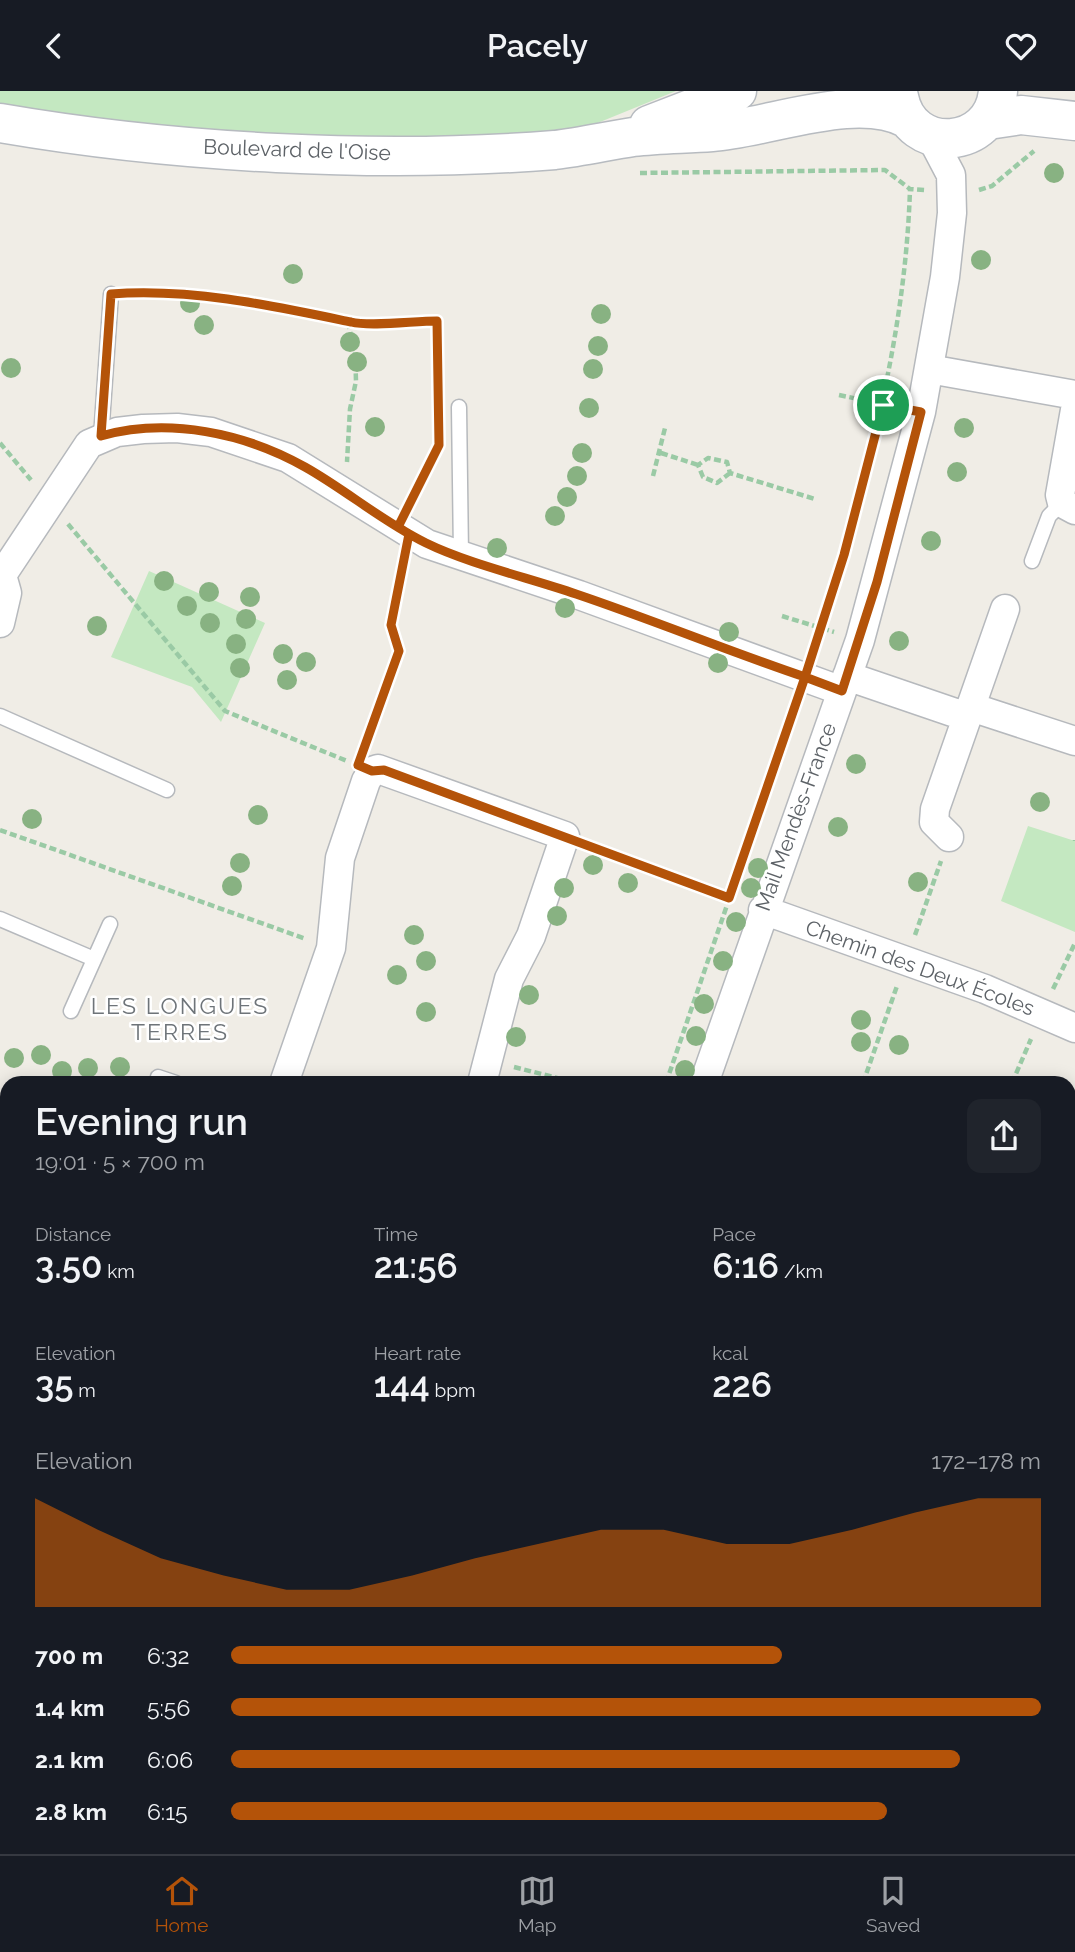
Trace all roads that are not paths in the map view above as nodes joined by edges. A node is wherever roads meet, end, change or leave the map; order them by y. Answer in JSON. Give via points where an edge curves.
{"nodes":[{"id":1,"x":737,"y":91,"type":"edge"},
{"id":2,"x":986,"y":115,"type":"edge"},
{"id":3,"x":913,"y":116,"type":"edge"},
{"id":4,"x":1075,"y":121,"type":"edge"},
{"id":5,"x":0,"y":123,"type":"edge"},
{"id":6,"x":594,"y":145,"type":"junction"},
{"id":7,"x":962,"y":186,"type":"junction"},
{"id":8,"x":111,"y":294,"type":"road end"},
{"id":9,"x":929,"y":369,"type":"junction"},
{"id":10,"x":1075,"y":395,"type":"edge"},
{"id":11,"x":459,"y":407,"type":"dead end"},
{"id":12,"x":1075,"y":410,"type":"edge"},
{"id":13,"x":101,"y":436,"type":"junction"},
{"id":14,"x":1069,"y":507,"type":"edge"},
{"id":15,"x":461,"y":555,"type":"junction"},
{"id":16,"x":1032,"y":561,"type":"dead end"},
{"id":17,"x":2,"y":570,"type":"edge"},
{"id":18,"x":1005,"y":609,"type":"dead end"},
{"id":19,"x":0,"y":623,"type":"edge"},
{"id":20,"x":844,"y":683,"type":"junction"},
{"id":21,"x":969,"y":712,"type":"junction"},
{"id":22,"x":0,"y":716,"type":"edge"},
{"id":23,"x":1075,"y":741,"type":"edge"},
{"id":24,"x":167,"y":790,"type":"dead end"},
{"id":25,"x":949,"y":837,"type":"dead end"},
{"id":26,"x":751,"y":906,"type":"junction"},
{"id":27,"x":0,"y":919,"type":"edge"},
{"id":28,"x":110,"y":924,"type":"dead end"},
{"id":29,"x":94,"y":959,"type":"junction"},
{"id":30,"x":71,"y":1011,"type":"dead end"},
{"id":31,"x":1075,"y":1028,"type":"edge"},
{"id":32,"x":484,"y":1072,"type":"edge"},
{"id":33,"x":286,"y":1076,"type":"edge"},
{"id":34,"x":706,"y":1076,"type":"edge"}],
"edges":[{"from":1,"to":6,"type":"main road","name":"Boulevard de l'Oise"},
{"from":2,"to":3,"type":"main road","via":[[955,139]]},
{"from":2,"to":4,"type":"main road"},
{"from":2,"to":7,"type":"street","name":"Mail Mendès-France","via":[[958,160]]},
{"from":3,"to":6,"type":"main road","name":"Boulevard de l'Oise","via":[[844,106],[737,130],[634,137]]},
{"from":3,"to":7,"type":"street","name":"Mail Mendès-France"},
{"from":5,"to":6,"type":"main road","name":"Boulevard de l'Oise","via":[[116,139],[269,151],[408,155]]},
{"from":7,"to":9,"type":"street","name":"Mail Mendès-France"},
{"from":8,"to":13,"type":"lane"},
{"from":9,"to":10,"type":"street"},
{"from":9,"to":20,"type":"street","name":"Mail Mendès-France","via":[[860,639]]},
{"from":11,"to":15,"type":"lane"},
{"from":12,"to":14,"type":"street","via":[[1061,484]]},
{"from":13,"to":15,"type":"street","via":[[177,428],[211,432],[288,458],[427,544]]},
{"from":13,"to":17,"type":"street","via":[[89,444]]},
{"from":14,"to":16,"type":"lane","via":[[1049,516]]},
{"from":15,"to":20,"type":"street","via":[[805,677]]},
{"from":17,"to":19,"type":"street","via":[[7,593]]},
{"from":18,"to":21,"type":"street"},
{"from":20,"to":21,"type":"street"},
{"from":20,"to":26,"type":"street","name":"Mail Mendès-France"},
{"from":21,"to":23,"type":"street"},
{"from":21,"to":25,"type":"street","via":[[934,816]]},
{"from":22,"to":24,"type":"lane"},
{"from":26,"to":31,"type":"street","name":"Chemin des Deux Écoles","via":[[985,989]]},
{"from":26,"to":34,"type":"street","name":"Mail Mendès-France"},
{"from":27,"to":29,"type":"lane"},
{"from":28,"to":29,"type":"lane"},
{"from":29,"to":30,"type":"lane"},
{"from":32,"to":33,"type":"street","via":[[509,979],[531,936],[565,836],[384,770],[365,768],[366,781],[340,858],[331,948]]}]}
